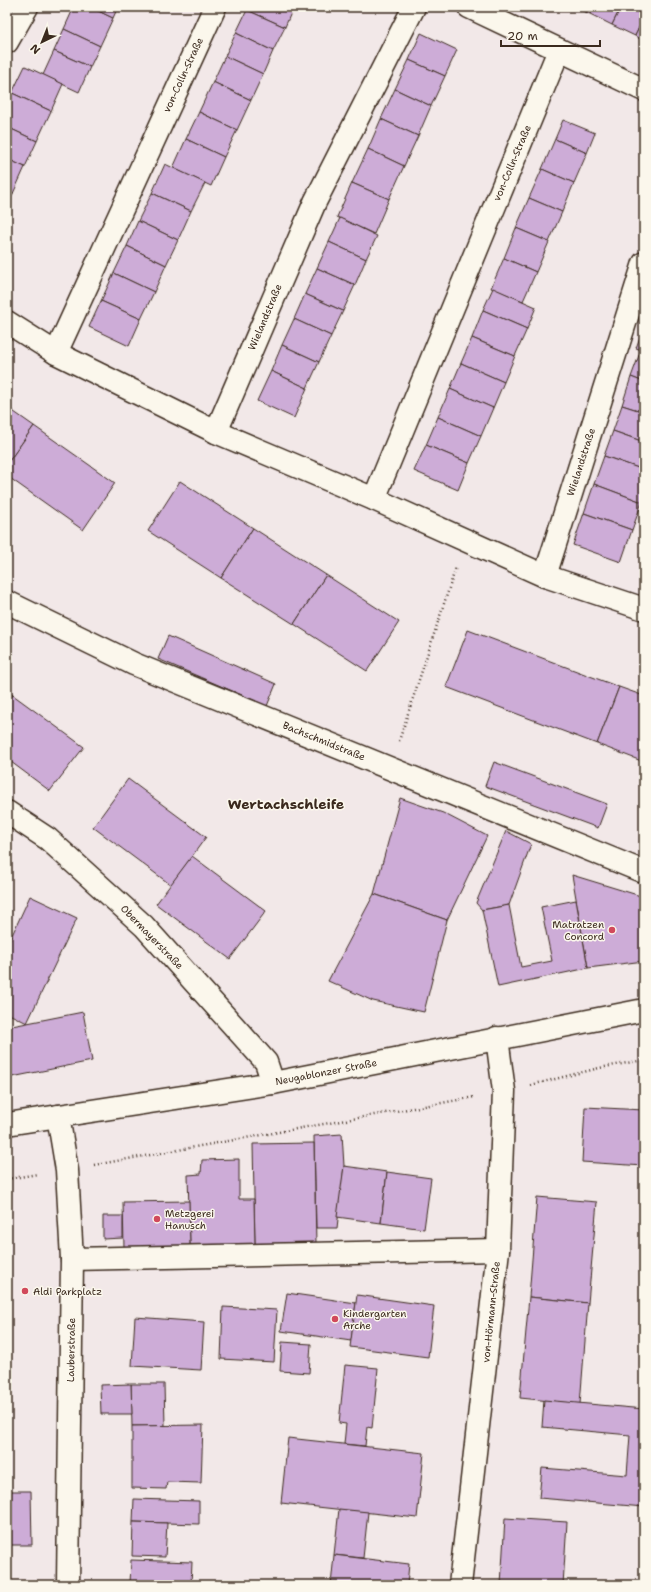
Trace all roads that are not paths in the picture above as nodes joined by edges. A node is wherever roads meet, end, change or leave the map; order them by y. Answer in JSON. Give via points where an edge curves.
{"nodes":[{"id":1,"x":27,"y":7,"type":"edge"},
{"id":2,"x":215,"y":7,"type":"edge"},
{"id":3,"x":414,"y":7,"type":"edge"},
{"id":4,"x":469,"y":7,"type":"edge"},
{"id":5,"x":7,"y":42,"type":"edge"},
{"id":6,"x":559,"y":50,"type":"junction"},
{"id":7,"x":644,"y":90,"type":"edge"},
{"id":8,"x":644,"y":263,"type":"edge"},
{"id":9,"x":7,"y":322,"type":"edge"},
{"id":10,"x":56,"y":353,"type":"junction"},
{"id":11,"x":216,"y":432,"type":"junction"},
{"id":12,"x":374,"y":499,"type":"junction"},
{"id":13,"x":545,"y":576,"type":"junction"},
{"id":14,"x":7,"y":602,"type":"edge"},
{"id":15,"x":644,"y":609,"type":"edge"},
{"id":16,"x":7,"y":812,"type":"edge"},
{"id":17,"x":644,"y":872,"type":"edge"},
{"id":18,"x":644,"y":1010,"type":"edge"},
{"id":19,"x":497,"y":1038,"type":"junction"},
{"id":20,"x":273,"y":1083,"type":"junction"},
{"id":21,"x":58,"y":1116,"type":"junction"},
{"id":22,"x":7,"y":1124,"type":"edge"},
{"id":23,"x":498,"y":1250,"type":"junction"},
{"id":24,"x":72,"y":1259,"type":"junction"},
{"id":25,"x":68,"y":1585,"type":"edge"},
{"id":26,"x":460,"y":1585,"type":"edge"}],
"edges":[{"from":1,"to":5,"type":"street"},
{"from":2,"to":10,"type":"street","name":"von-Colln-Straße","via":[[150,143]]},
{"from":3,"to":11,"type":"street","name":"Wielandstraße","via":[[315,202]]},
{"from":4,"to":6,"type":"street"},
{"from":6,"to":7,"type":"street"},
{"from":6,"to":12,"type":"street","name":"von-Colln-Straße"},
{"from":8,"to":13,"type":"street","name":"Wielandstraße"},
{"from":9,"to":10,"type":"street"},
{"from":10,"to":11,"type":"street"},
{"from":11,"to":12,"type":"street"},
{"from":12,"to":13,"type":"street"},
{"from":13,"to":15,"type":"street"},
{"from":14,"to":17,"type":"street","name":"Bachschmidstraße","via":[[134,664]]},
{"from":16,"to":20,"type":"street","name":"Obermayerstraße","via":[[48,839],[144,926],[266,1062]]},
{"from":18,"to":19,"type":"street","name":"Neugablonzer Straße"},
{"from":19,"to":20,"type":"street","name":"Neugablonzer Straße"},
{"from":19,"to":23,"type":"street","name":"von-Hörmann-Straße","via":[[504,1092]]},
{"from":20,"to":21,"type":"street","name":"Neugablonzer Straße"},
{"from":21,"to":22,"type":"street","name":"Neugablonzer Straße"},
{"from":21,"to":24,"type":"street","name":"Lauberstraße","via":[[67,1170]]},
{"from":23,"to":24,"type":"street"},
{"from":23,"to":26,"type":"street","name":"von-Hörmann-Straße"},
{"from":24,"to":25,"type":"street","name":"Lauberstraße"}]}
